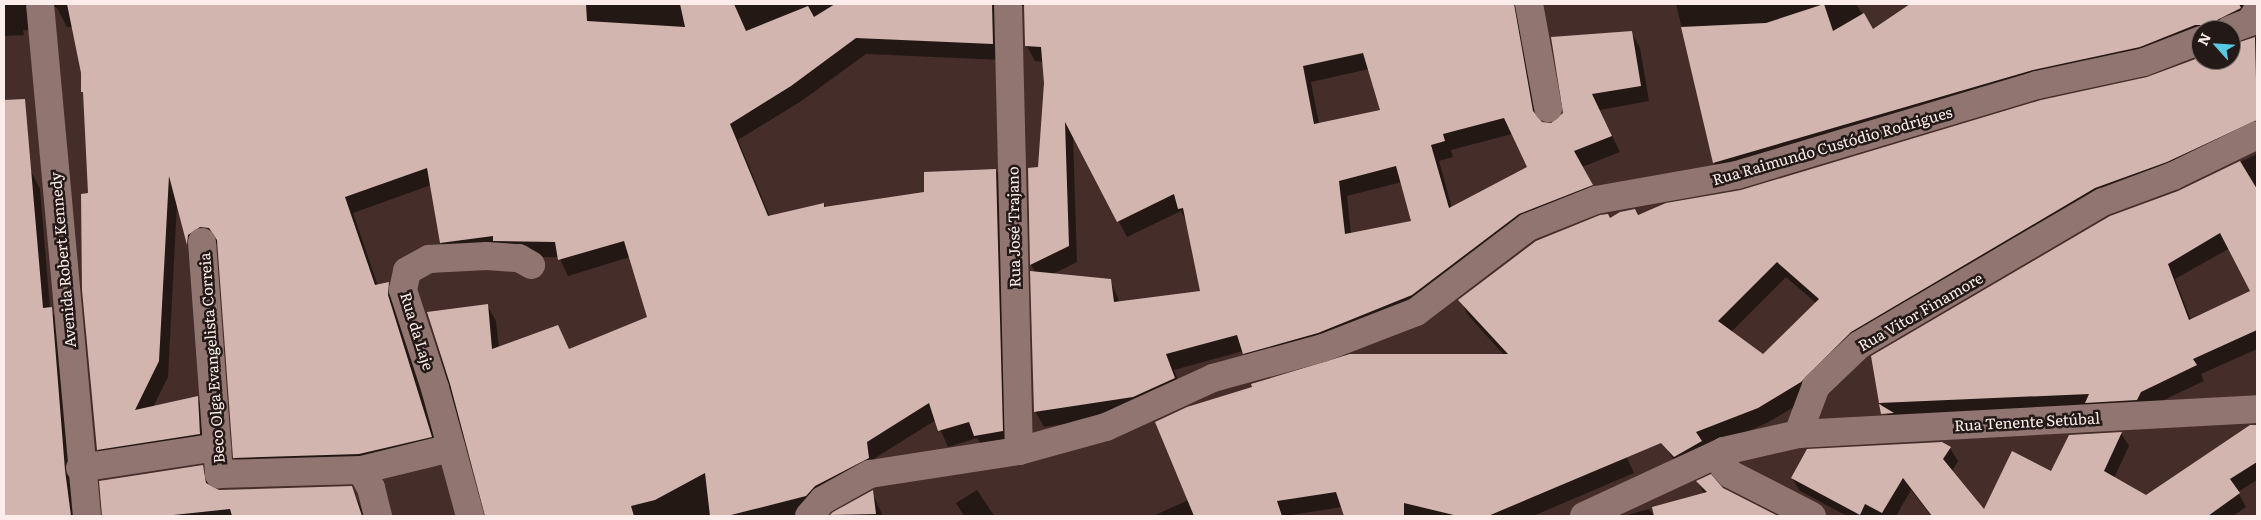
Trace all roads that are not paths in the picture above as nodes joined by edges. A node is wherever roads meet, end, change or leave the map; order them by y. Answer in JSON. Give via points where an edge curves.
{"nodes":[{"id":1,"x":40,"y":4,"type":"edge"},
{"id":2,"x":1008,"y":4,"type":"edge"},
{"id":3,"x":1529,"y":4,"type":"edge"},
{"id":4,"x":2257,"y":11,"type":"edge"},
{"id":5,"x":2241,"y":25,"type":"edge"},
{"id":6,"x":2191,"y":44,"type":"edge"},
{"id":7,"x":1548,"y":108,"type":"dead end"},
{"id":8,"x":2257,"y":135,"type":"edge"},
{"id":9,"x":202,"y":242,"type":"dead end"},
{"id":10,"x":531,"y":265,"type":"dead end"},
{"id":11,"x":2257,"y":408,"type":"edge"},
{"id":12,"x":1798,"y":434,"type":"junction"},
{"id":13,"x":451,"y":448,"type":"junction"},
{"id":14,"x":1019,"y":451,"type":"junction"},
{"id":15,"x":1724,"y":451,"type":"junction"},
{"id":16,"x":218,"y":461,"type":"junction"},
{"id":17,"x":80,"y":468,"type":"junction"},
{"id":18,"x":361,"y":470,"type":"junction"},
{"id":19,"x":377,"y":511,"type":"edge"},
{"id":20,"x":87,"y":516,"type":"edge"},
{"id":21,"x":470,"y":516,"type":"edge"},
{"id":22,"x":809,"y":516,"type":"edge"},
{"id":23,"x":1584,"y":516,"type":"edge"},
{"id":24,"x":1812,"y":516,"type":"edge"}],
"edges":[{"from":1,"to":17,"type":"street","name":"Avenida Robert Kennedy"},
{"from":2,"to":14,"type":"street","name":"Rua José Trajano"},
{"from":3,"to":7,"type":"street"},
{"from":4,"to":5,"type":"street","via":[[2250,22]]},
{"from":6,"to":14,"type":"street","name":"Rua Raimundo Custódio Rodrigues","via":[[2144,62],[2037,85],[1737,175],[1596,200],[1528,227],[1416,312],[1323,348],[1212,378],[1106,427]]},
{"from":8,"to":12,"type":"street","name":"Rua Vitor Finamore","via":[[2173,176],[2102,202],[1859,345],[1816,386]]},
{"from":9,"to":16,"type":"street","name":"Beco Olga Evangelista Correia"},
{"from":10,"to":13,"type":"street","name":"Rua da Laje","via":[[519,258],[487,256],[429,259],[407,271],[403,290],[413,314]]},
{"from":11,"to":12,"type":"street","name":"Rua Tenente Setúbal"},
{"from":12,"to":15,"type":"street"},
{"from":13,"to":18,"type":"street"},
{"from":13,"to":21,"type":"street","name":"Rua da Laje"},
{"from":14,"to":22,"type":"street","name":"Rua Raimundo Custódio Rodrigues","via":[[870,474],[823,500]]},
{"from":15,"to":23,"type":"street"},
{"from":15,"to":24,"type":"street","via":[[1724,467],[1730,474]]},
{"from":16,"to":17,"type":"street"},
{"from":16,"to":18,"type":"street"},
{"from":17,"to":20,"type":"street","name":"Avenida Robert Kennedy"},
{"from":18,"to":19,"type":"street"}]}
